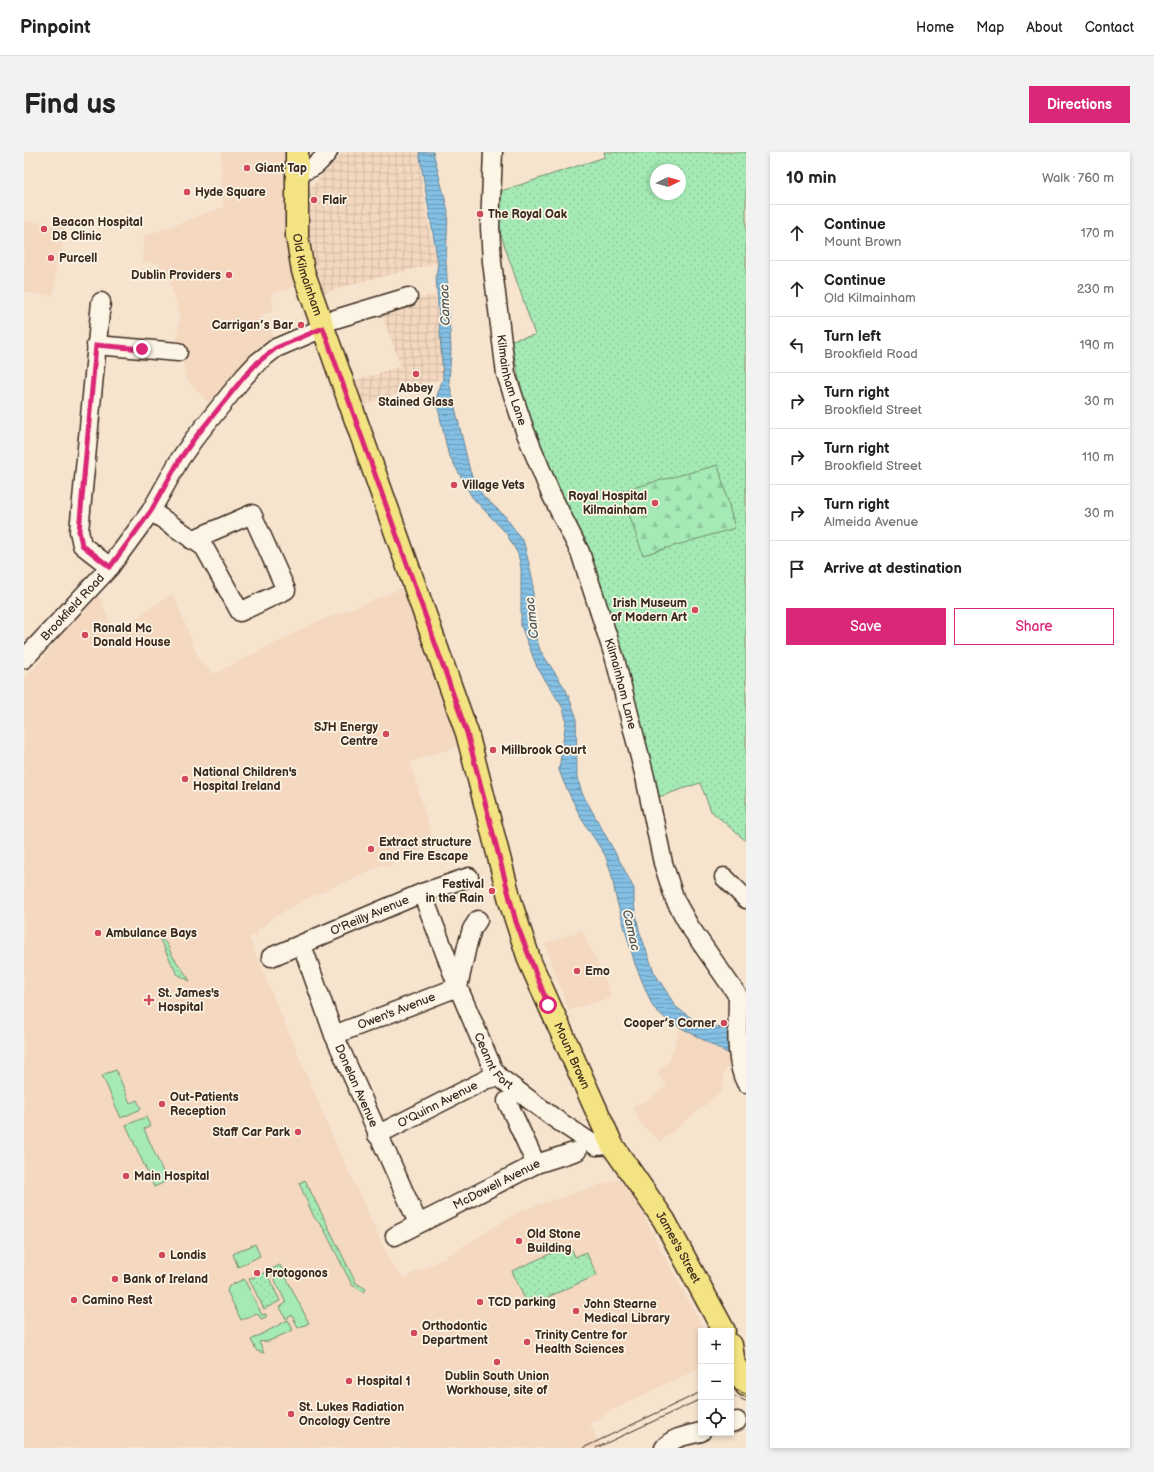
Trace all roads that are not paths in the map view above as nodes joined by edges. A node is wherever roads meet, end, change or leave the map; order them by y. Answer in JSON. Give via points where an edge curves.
{"nodes":[{"id":1,"x":328,"y":152,"type":"edge"},
{"id":2,"x":492,"y":152,"type":"edge"},
{"id":3,"x":297,"y":162,"type":"edge"},
{"id":4,"x":408,"y":297,"type":"dead end"},
{"id":5,"x":101,"y":302,"type":"dead end"},
{"id":6,"x":322,"y":326,"type":"junction"},
{"id":7,"x":96,"y":345,"type":"junction"},
{"id":8,"x":178,"y":352,"type":"dead end"},
{"id":9,"x":151,"y":511,"type":"junction"},
{"id":10,"x":192,"y":540,"type":"junction"},
{"id":11,"x":110,"y":567,"type":"junction"},
{"id":12,"x":24,"y":660,"type":"edge"},
{"id":13,"x":458,"y":710,"type":"joint"},
{"id":14,"x":469,"y":877,"type":"dead end"},
{"id":15,"x":724,"y":877,"type":"dead end"},
{"id":16,"x":422,"y":893,"type":"junction"},
{"id":17,"x":746,"y":899,"type":"edge"},
{"id":18,"x":478,"y":920,"type":"dead end"},
{"id":19,"x":302,"y":945,"type":"junction"},
{"id":20,"x":271,"y":957,"type":"dead end"},
{"id":21,"x":458,"y":986,"type":"junction"},
{"id":22,"x":742,"y":992,"type":"edge"},
{"id":23,"x":334,"y":1035,"type":"junction"},
{"id":24,"x":744,"y":1076,"type":"edge"},
{"id":25,"x":499,"y":1077,"type":"junction"},
{"id":26,"x":507,"y":1101,"type":"dead end"},
{"id":27,"x":377,"y":1135,"type":"junction"},
{"id":28,"x":612,"y":1145,"type":"junction"},
{"id":29,"x":577,"y":1151,"type":"dead end"},
{"id":30,"x":536,"y":1164,"type":"junction"},
{"id":31,"x":628,"y":1166,"type":"joint"},
{"id":32,"x":418,"y":1223,"type":"junction"},
{"id":33,"x":395,"y":1236,"type":"dead end"},
{"id":34,"x":724,"y":1328,"type":"edge"},
{"id":35,"x":734,"y":1364,"type":"edge"},
{"id":36,"x":746,"y":1385,"type":"edge"},
{"id":37,"x":698,"y":1433,"type":"edge"},
{"id":38,"x":664,"y":1448,"type":"edge"}],
"edges":[{"from":1,"to":3,"type":"street","via":[[308,171]]},
{"from":2,"to":22,"type":"street","name":"Kilmainham Lane","via":[[490,234],[506,374],[533,452],[580,552],[615,659],[645,777],[663,863],[675,900],[690,927]]},
{"from":3,"to":6,"type":"main road","name":"Old Kilmainham","via":[[298,242],[303,271]]},
{"from":4,"to":6,"type":"street","name":"Brookfield Road"},
{"from":5,"to":7,"type":"street"},
{"from":6,"to":9,"type":"street","name":"Brookfield Road","via":[[276,348],[244,377],[180,459]]},
{"from":6,"to":13,"type":"main road","name":"Old Kilmainham"},
{"from":7,"to":8,"type":"street"},
{"from":7,"to":11,"type":"street","via":[[79,531],[82,545]]},
{"from":9,"to":10,"type":"street"},
{"from":9,"to":11,"type":"street","name":"Brookfield Road"},
{"from":10,"to":10,"type":"street","via":[[204,547],[240,612],[286,590],[252,514]]},
{"from":11,"to":12,"type":"street","name":"Brookfield Road"},
{"from":13,"to":28,"type":"main road","name":"Mount Brown","via":[[473,752],[511,904],[525,946],[551,1012]]},
{"from":14,"to":16,"type":"street","name":"O'Reilly Avenue"},
{"from":15,"to":17,"type":"street"},
{"from":16,"to":19,"type":"street","name":"O'Reilly Avenue"},
{"from":16,"to":21,"type":"street","name":"Ceannt Fort"},
{"from":18,"to":21,"type":"street","via":[[467,946]]},
{"from":19,"to":20,"type":"street","name":"O'Reilly Avenue"},
{"from":19,"to":23,"type":"street","name":"Donelan Avenue"},
{"from":21,"to":23,"type":"street","name":"Owen's Avenue"},
{"from":21,"to":25,"type":"street","name":"Ceannt Fort","via":[[493,1069]]},
{"from":22,"to":24,"type":"street","via":[[738,1036]]},
{"from":23,"to":27,"type":"street","name":"Donelan Avenue"},
{"from":25,"to":27,"type":"street","name":"O'Quinn Avenue","via":[[487,1079]]},
{"from":25,"to":28,"type":"street","name":"Ceannt Fort","via":[[596,1146]]},
{"from":26,"to":30,"type":"street"},
{"from":27,"to":32,"type":"street","name":"Donelan Avenue"},
{"from":28,"to":31,"type":"main road","name":"Mount Brown"},
{"from":29,"to":30,"type":"street","name":"McDowell Avenue"},
{"from":30,"to":32,"type":"street","name":"McDowell Avenue"},
{"from":31,"to":34,"type":"main road","name":"James's Street","via":[[664,1220]]},
{"from":32,"to":33,"type":"street","name":"McDowell Avenue"},
{"from":35,"to":36,"type":"main road","name":"James's Street"},
{"from":37,"to":38,"type":"street","via":[[672,1440]]}]}
